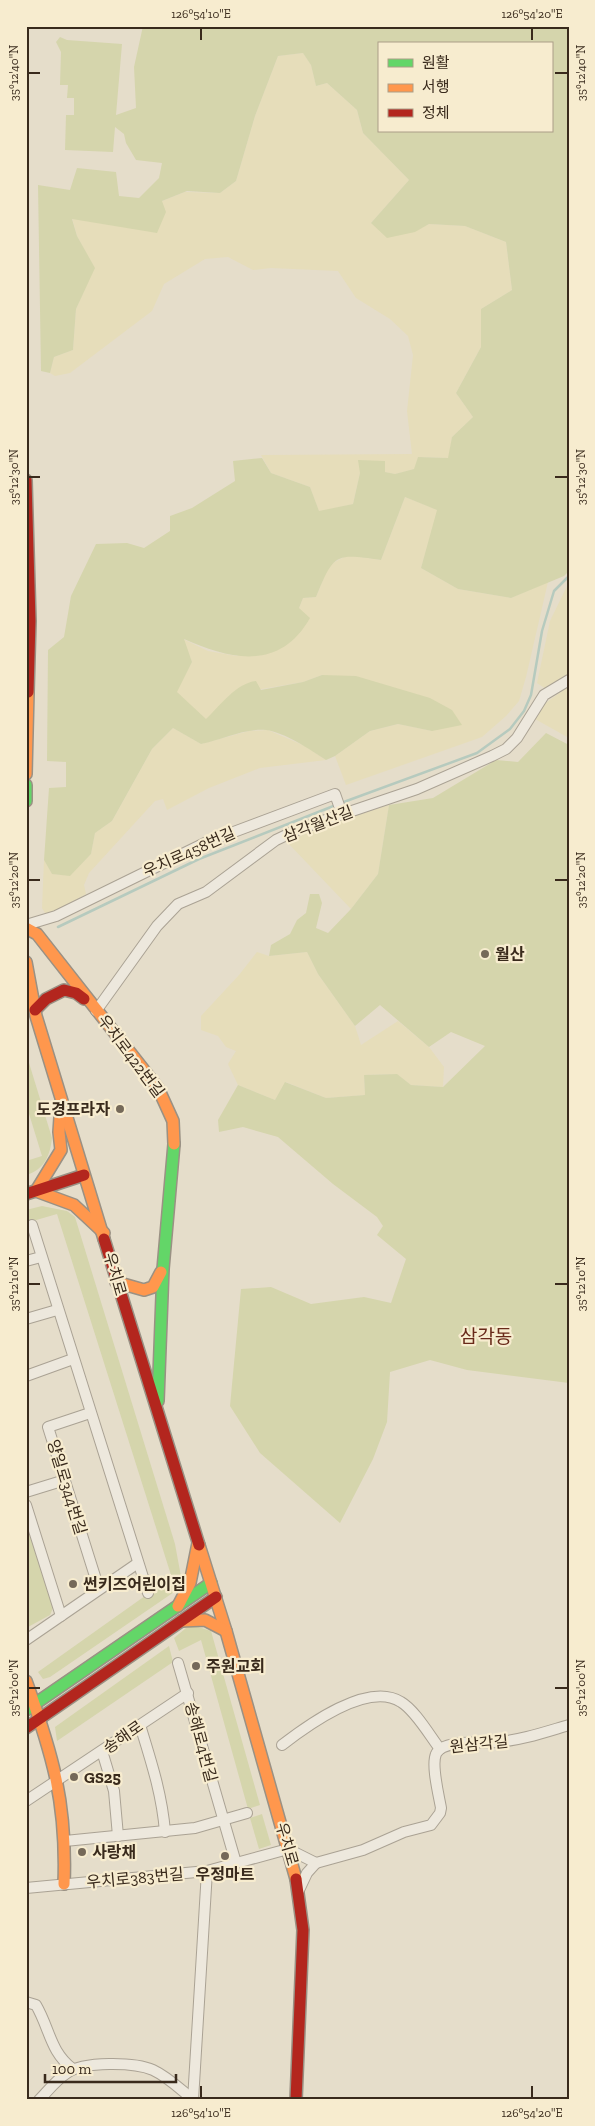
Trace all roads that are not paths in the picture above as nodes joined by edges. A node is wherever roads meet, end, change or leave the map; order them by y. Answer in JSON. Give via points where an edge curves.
{"nodes":[{"id":1,"x":26,"y":480,"type":"edge"},
{"id":2,"x":569,"y":680,"type":"edge"},
{"id":3,"x":26,"y":774,"type":"edge"},
{"id":4,"x":26,"y":785,"type":"edge"},
{"id":5,"x":26,"y":800,"type":"edge"},
{"id":6,"x":342,"y":814,"type":"junction"},
{"id":7,"x":26,"y":927,"type":"edge"},
{"id":8,"x":26,"y":962,"type":"edge"},
{"id":9,"x":93,"y":1008,"type":"junction"},
{"id":10,"x":35,"y":1010,"type":"junction"},
{"id":11,"x":61,"y":1103,"type":"junction"},
{"id":12,"x":84,"y":1175,"type":"junction"},
{"id":13,"x":31,"y":1193,"type":"edge"},
{"id":14,"x":32,"y":1225,"type":"dead end"},
{"id":15,"x":104,"y":1234,"type":"junction"},
{"id":16,"x":41,"y":1257,"type":"junction"},
{"id":17,"x":26,"y":1262,"type":"edge"},
{"id":18,"x":163,"y":1269,"type":"junction"},
{"id":19,"x":116,"y":1282,"type":"junction"},
{"id":20,"x":57,"y":1310,"type":"junction"},
{"id":21,"x":26,"y":1319,"type":"edge"},
{"id":22,"x":73,"y":1360,"type":"junction"},
{"id":23,"x":26,"y":1376,"type":"edge"},
{"id":24,"x":158,"y":1412,"type":"junction"},
{"id":25,"x":90,"y":1413,"type":"junction"},
{"id":26,"x":65,"y":1480,"type":"junction"},
{"id":27,"x":26,"y":1492,"type":"edge"},
{"id":28,"x":26,"y":1505,"type":"edge"},
{"id":29,"x":198,"y":1543,"type":"junction"},
{"id":30,"x":138,"y":1563,"type":"junction"},
{"id":31,"x":211,"y":1583,"type":"junction"},
{"id":32,"x":99,"y":1589,"type":"junction"},
{"id":33,"x":148,"y":1593,"type":"dead end"},
{"id":34,"x":216,"y":1597,"type":"junction"},
{"id":35,"x":178,"y":1606,"type":"junction"},
{"id":36,"x":61,"y":1616,"type":"junction"},
{"id":37,"x":181,"y":1621,"type":"junction"},
{"id":38,"x":226,"y":1631,"type":"junction"},
{"id":39,"x":26,"y":1640,"type":"edge"},
{"id":40,"x":178,"y":1663,"type":"dead end"},
{"id":41,"x":26,"y":1681,"type":"edge"},
{"id":42,"x":188,"y":1693,"type":"junction"},
{"id":43,"x":30,"y":1707,"type":"edge"},
{"id":44,"x":39,"y":1718,"type":"junction"},
{"id":45,"x":140,"y":1725,"type":"junction"},
{"id":46,"x":569,"y":1725,"type":"edge"},
{"id":47,"x":26,"y":1728,"type":"edge"},
{"id":48,"x":282,"y":1746,"type":"dead end"},
{"id":49,"x":440,"y":1749,"type":"junction"},
{"id":50,"x":102,"y":1751,"type":"junction"},
{"id":51,"x":57,"y":1780,"type":"junction"},
{"id":52,"x":26,"y":1801,"type":"edge"},
{"id":53,"x":247,"y":1813,"type":"dead end"},
{"id":54,"x":223,"y":1820,"type":"junction"},
{"id":55,"x":165,"y":1832,"type":"junction"},
{"id":56,"x":118,"y":1836,"type":"junction"},
{"id":57,"x":65,"y":1841,"type":"junction"},
{"id":58,"x":288,"y":1849,"type":"junction"},
{"id":59,"x":236,"y":1863,"type":"junction"},
{"id":60,"x":316,"y":1863,"type":"junction"},
{"id":61,"x":207,"y":1871,"type":"junction"},
{"id":62,"x":64,"y":1884,"type":"junction"},
{"id":63,"x":26,"y":1888,"type":"edge"},
{"id":64,"x":299,"y":1890,"type":"junction"},
{"id":65,"x":26,"y":2002,"type":"edge"},
{"id":66,"x":73,"y":2069,"type":"junction"},
{"id":67,"x":39,"y":2100,"type":"edge"},
{"id":68,"x":193,"y":2100,"type":"edge"},
{"id":69,"x":296,"y":2100,"type":"edge"}],
"edges":[{"from":1,"to":3,"type":"main road","via":[[30,621]]},
{"from":2,"to":6,"type":"street","name":"삼각월산길","via":[[544,694],[517,738],[506,749],[443,779]]},
{"from":4,"to":5,"type":"main road"},
{"from":6,"to":7,"type":"street","name":"우치로458번길","via":[[334,794],[207,842],[56,916]]},
{"from":6,"to":9,"type":"street","name":"삼각월산길","via":[[276,840],[225,880],[178,904]]},
{"from":7,"to":9,"type":"main road","name":"우치로422번길","via":[[37,934]]},
{"from":8,"to":10,"type":"main road","name":"우치로"},
{"from":9,"to":10,"type":"main road","via":[[76,993],[64,990],[46,999]]},
{"from":9,"to":18,"type":"main road","name":"우치로422번길","via":[[158,1088],[173,1121],[174,1156]]},
{"from":10,"to":11,"type":"main road","name":"우치로"},
{"from":11,"to":12,"type":"main road","name":"우치로"},
{"from":11,"to":13,"type":"main road","via":[[61,1150]]},
{"from":12,"to":13,"type":"main road"},
{"from":12,"to":15,"type":"main road","name":"우치로"},
{"from":13,"to":15,"type":"main road","via":[[75,1206]]},
{"from":14,"to":16,"type":"street"},
{"from":15,"to":19,"type":"main road","name":"우치로"},
{"from":16,"to":17,"type":"street"},
{"from":16,"to":20,"type":"street"},
{"from":18,"to":19,"type":"main road","via":[[153,1287],[144,1290]]},
{"from":18,"to":24,"type":"main road","name":"우치로422번길"},
{"from":19,"to":24,"type":"main road","name":"우치로"},
{"from":20,"to":21,"type":"street"},
{"from":20,"to":22,"type":"street"},
{"from":22,"to":23,"type":"street"},
{"from":22,"to":25,"type":"street"},
{"from":24,"to":29,"type":"main road","name":"우치로"},
{"from":25,"to":26,"type":"street","name":"양일로344번길","via":[[48,1427]]},
{"from":25,"to":30,"type":"street"},
{"from":26,"to":27,"type":"street"},
{"from":26,"to":32,"type":"street","name":"양일로344번길"},
{"from":28,"to":36,"type":"street"},
{"from":29,"to":31,"type":"main road","name":"우치로"},
{"from":29,"to":35,"type":"main road","via":[[195,1570]]},
{"from":30,"to":32,"type":"street"},
{"from":30,"to":33,"type":"street"},
{"from":31,"to":34,"type":"main road","name":"우치로"},
{"from":31,"to":35,"type":"main road"},
{"from":32,"to":36,"type":"street"},
{"from":34,"to":37,"type":"main road"},
{"from":34,"to":38,"type":"main road","name":"우치로"},
{"from":35,"to":43,"type":"main road"},
{"from":36,"to":39,"type":"street"},
{"from":37,"to":38,"type":"main road","via":[[198,1618],[213,1622]]},
{"from":37,"to":44,"type":"main road"},
{"from":38,"to":58,"type":"main road","name":"우치로"},
{"from":40,"to":42,"type":"street","name":"송해로4번길"},
{"from":41,"to":43,"type":"main road"},
{"from":42,"to":45,"type":"street","name":"송해로"},
{"from":42,"to":54,"type":"street","name":"송해로4번길"},
{"from":43,"to":44,"type":"main road"},
{"from":44,"to":47,"type":"main road"},
{"from":44,"to":51,"type":"main road"},
{"from":45,"to":50,"type":"street","name":"송해로"},
{"from":45,"to":55,"type":"street","via":[[157,1780]]},
{"from":46,"to":49,"type":"street","name":"원삼각길","via":[[518,1740],[454,1744]]},
{"from":48,"to":49,"type":"street","via":[[344,1707],[371,1696],[388,1696],[410,1709]]},
{"from":49,"to":60,"type":"street","name":"원삼각길","via":[[435,1764],[441,1808],[431,1824],[363,1850]]},
{"from":50,"to":51,"type":"street","name":"송해로"},
{"from":50,"to":56,"type":"street","via":[[114,1791]]},
{"from":51,"to":52,"type":"street","name":"송해로"},
{"from":51,"to":57,"type":"main road"},
{"from":53,"to":54,"type":"street"},
{"from":54,"to":55,"type":"street"},
{"from":54,"to":59,"type":"street","name":"송해로4번길"},
{"from":55,"to":56,"type":"street"},
{"from":56,"to":57,"type":"street"},
{"from":57,"to":62,"type":"main road"},
{"from":58,"to":59,"type":"street","name":"우치로383번길"},
{"from":58,"to":60,"type":"street"},
{"from":58,"to":64,"type":"main road","name":"우치로"},
{"from":59,"to":61,"type":"street","name":"우치로383번길"},
{"from":60,"to":64,"type":"street"},
{"from":61,"to":62,"type":"street","name":"우치로383번길"},
{"from":61,"to":68,"type":"street","name":"우치로383번길"},
{"from":62,"to":63,"type":"street","name":"우치로383번길"},
{"from":64,"to":69,"type":"main road","name":"우치로","via":[[303,1938]]},
{"from":65,"to":66,"type":"street","via":[[36,2006],[52,2047]]},
{"from":66,"to":67,"type":"street"},
{"from":66,"to":68,"type":"street","via":[[98,2065],[141,2067],[163,2076]]}]}
